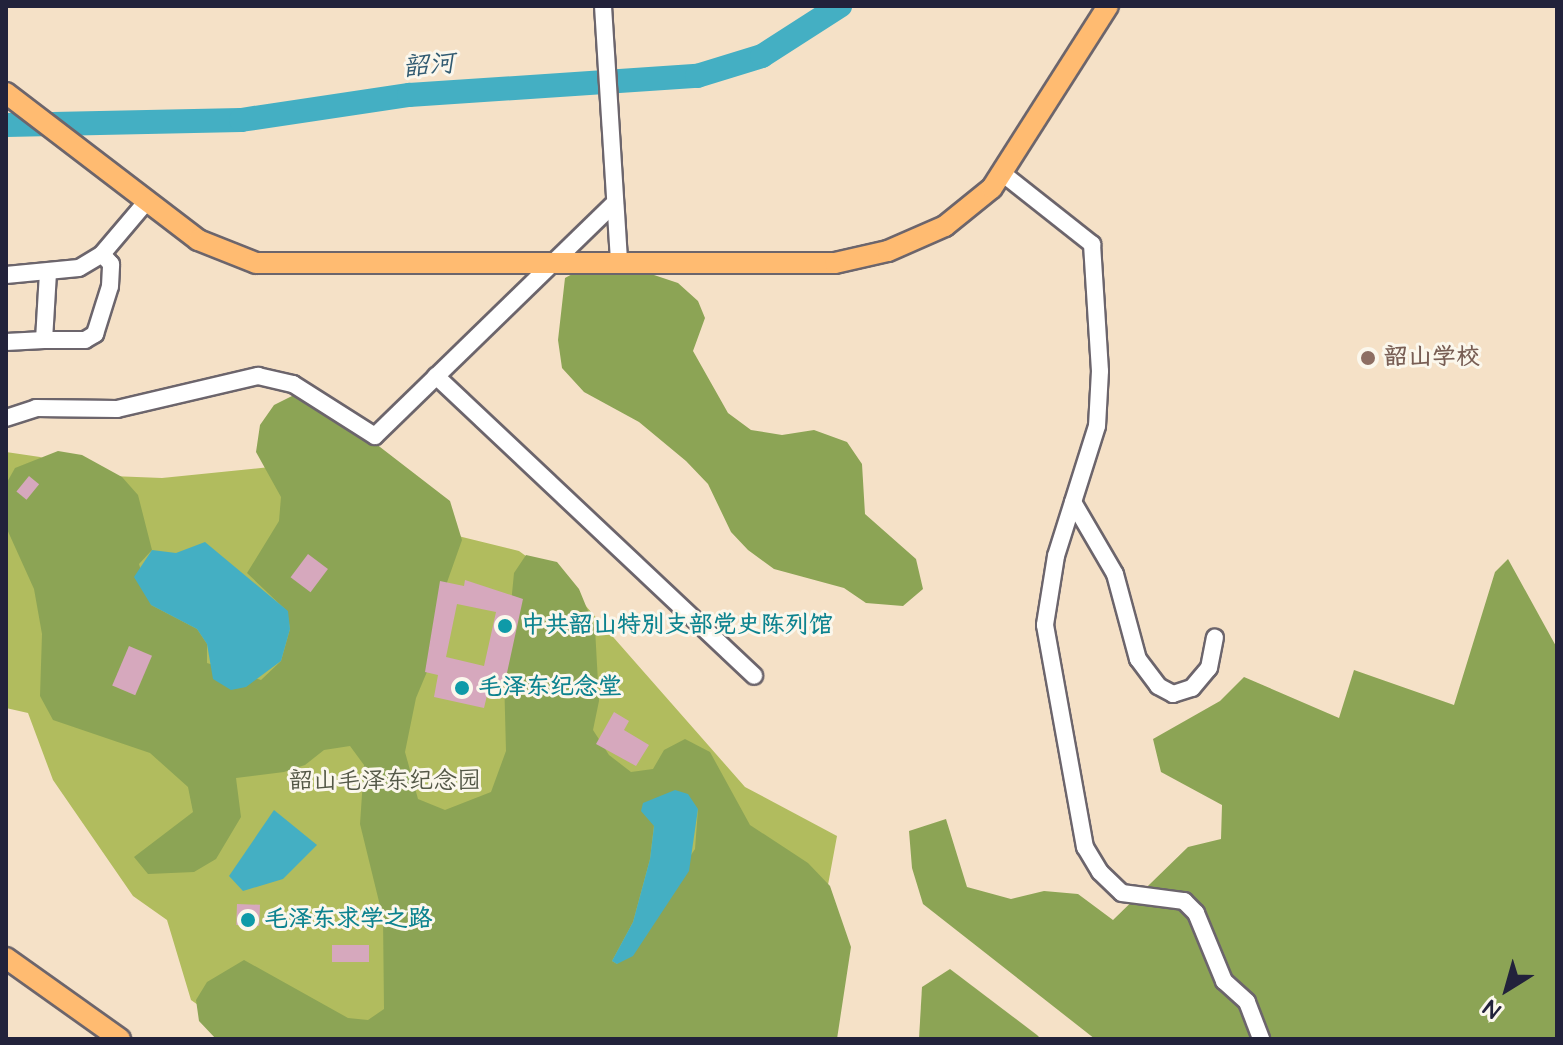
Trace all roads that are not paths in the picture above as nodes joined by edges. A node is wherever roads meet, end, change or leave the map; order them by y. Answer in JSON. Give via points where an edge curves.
{"nodes":[{"id":1,"x":603,"y":6,"type":"edge"},
{"id":2,"x":1108,"y":6,"type":"edge"},
{"id":3,"x":12,"y":98,"type":"edge"},
{"id":4,"x":1002,"y":173,"type":"junction"},
{"id":5,"x":147,"y":201,"type":"junction"},
{"id":6,"x":615,"y":203,"type":"junction"},
{"id":7,"x":102,"y":254,"type":"junction"},
{"id":8,"x":619,"y":263,"type":"junction"},
{"id":9,"x":552,"y":266,"type":"junction"},
{"id":10,"x":48,"y":272,"type":"junction"},
{"id":11,"x":6,"y":275,"type":"edge"},
{"id":12,"x":44,"y":340,"type":"junction"},
{"id":13,"x":6,"y":342,"type":"edge"},
{"id":14,"x":436,"y":376,"type":"junction"},
{"id":15,"x":6,"y":418,"type":"edge"},
{"id":16,"x":1073,"y":502,"type":"junction"},
{"id":17,"x":1215,"y":638,"type":"dead end"},
{"id":18,"x":754,"y":676,"type":"dead end"},
{"id":19,"x":6,"y":958,"type":"edge"},
{"id":20,"x":120,"y":1039,"type":"edge"},
{"id":21,"x":1261,"y":1039,"type":"edge"}],
"edges":[{"from":1,"to":6,"type":"street"},
{"from":2,"to":4,"type":"main road"},
{"from":3,"to":5,"type":"main road"},
{"from":4,"to":8,"type":"main road","via":[[992,188],[945,226],[869,256],[835,263]]},
{"from":4,"to":16,"type":"street","via":[[1092,244],[1100,371],[1097,426]]},
{"from":5,"to":7,"type":"street"},
{"from":5,"to":9,"type":"main road","via":[[198,240],[256,263]]},
{"from":6,"to":8,"type":"street"},
{"from":6,"to":9,"type":"street"},
{"from":7,"to":10,"type":"street","via":[[79,268]]},
{"from":7,"to":12,"type":"street","via":[[111,264],[110,286],[95,334],[85,340]]},
{"from":8,"to":9,"type":"main road"},
{"from":9,"to":14,"type":"street"},
{"from":10,"to":11,"type":"street"},
{"from":10,"to":12,"type":"street"},
{"from":12,"to":13,"type":"street"},
{"from":14,"to":15,"type":"street","via":[[375,436],[293,384],[258,376],[117,409],[36,408]]},
{"from":14,"to":18,"type":"street"},
{"from":16,"to":17,"type":"street","via":[[1115,574],[1138,659],[1158,686],[1173,694],[1192,688],[1209,668]]},
{"from":16,"to":21,"type":"street","via":[[1056,556],[1045,625],[1085,847],[1122,893],[1184,901],[1196,913],[1224,981],[1247,1002]]},
{"from":19,"to":20,"type":"main road"}]}
